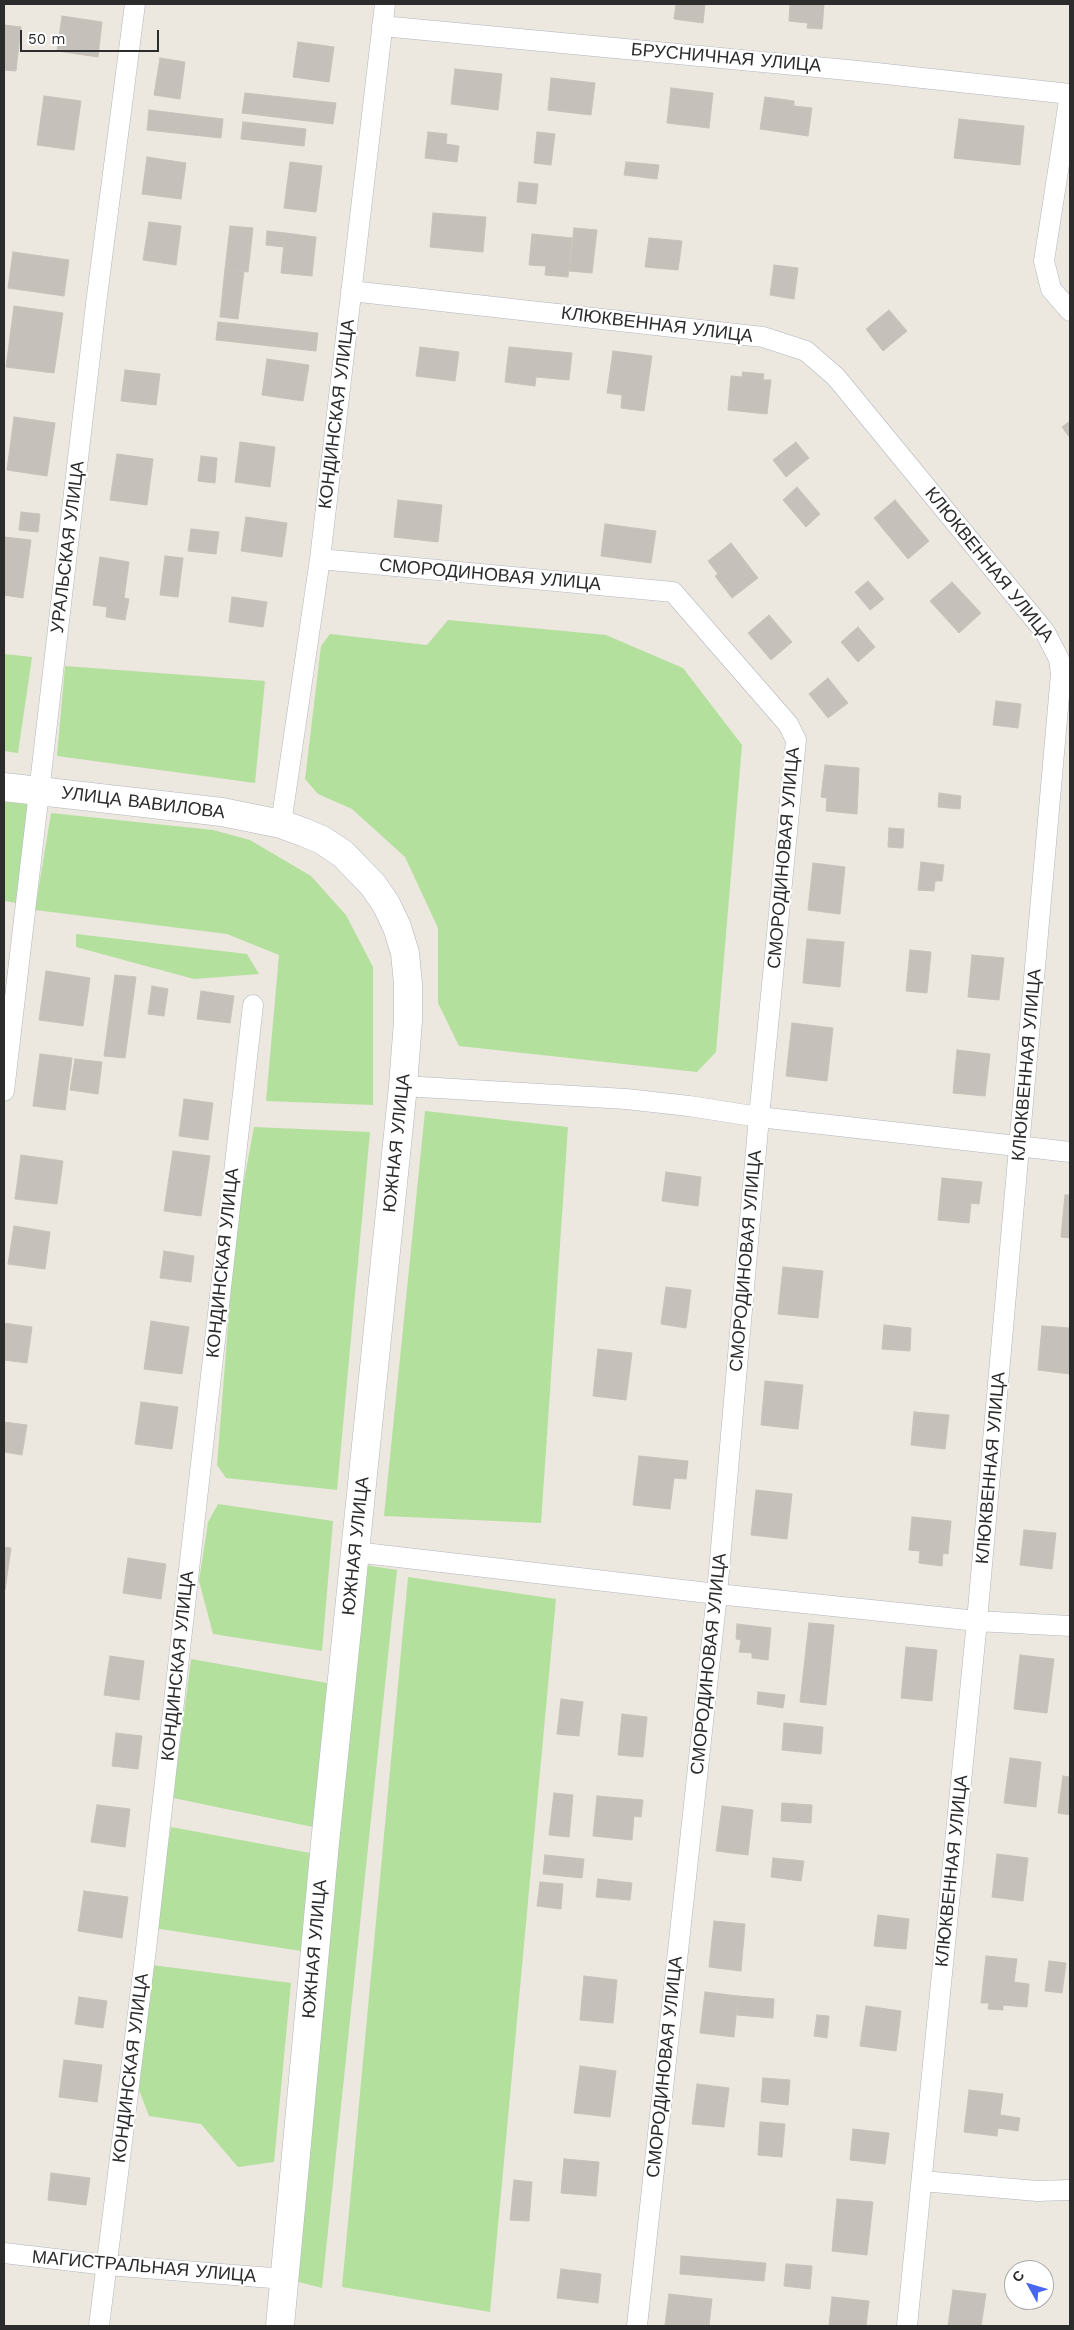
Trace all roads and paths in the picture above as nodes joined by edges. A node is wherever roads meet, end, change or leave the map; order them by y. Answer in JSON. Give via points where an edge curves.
{"nodes":[{"id":1,"x":135,"y":4,"type":"edge"},
{"id":2,"x":385,"y":4,"type":"edge"},
{"id":3,"x":382,"y":26,"type":"junction"},
{"id":4,"x":1070,"y":94,"type":"edge"},
{"id":5,"x":351,"y":291,"type":"junction"},
{"id":6,"x":1070,"y":312,"type":"edge"},
{"id":7,"x":320,"y":558,"type":"junction"},
{"id":8,"x":4,"y":787,"type":"edge"},
{"id":9,"x":40,"y":791,"type":"junction"},
{"id":10,"x":281,"y":824,"type":"junction"},
{"id":11,"x":253,"y":1005,"type":"dead end"},
{"id":12,"x":403,"y":1086,"type":"junction"},
{"id":13,"x":4,"y":1091,"type":"edge"},
{"id":14,"x":759,"y":1117,"type":"junction"},
{"id":15,"x":1020,"y":1147,"type":"junction"},
{"id":16,"x":1070,"y":1152,"type":"edge"},
{"id":17,"x":355,"y":1552,"type":"junction"},
{"id":18,"x":717,"y":1594,"type":"junction"},
{"id":19,"x":977,"y":1621,"type":"junction"},
{"id":20,"x":1070,"y":1626,"type":"edge"},
{"id":21,"x":922,"y":2181,"type":"junction"},
{"id":22,"x":1070,"y":2190,"type":"edge"},
{"id":23,"x":4,"y":2253,"type":"edge"},
{"id":24,"x":106,"y":2265,"type":"junction"},
{"id":25,"x":285,"y":2279,"type":"junction"},
{"id":26,"x":99,"y":2326,"type":"edge"},
{"id":27,"x":280,"y":2326,"type":"edge"},
{"id":28,"x":637,"y":2326,"type":"edge"},
{"id":29,"x":907,"y":2326,"type":"edge"}],
"edges":[{"from":1,"to":9,"type":"street","name":"УРАЛЬСКАЯ УЛИЦА","via":[[97,296]]},
{"from":2,"to":3,"type":"street","name":"КОНДИНСКАЯ УЛИЦА"},
{"from":3,"to":4,"type":"street","name":"БРУСНИЧНАЯ УЛИЦА"},
{"from":3,"to":5,"type":"street","name":"КОНДИНСКАЯ УЛИЦА"},
{"from":4,"to":6,"type":"street","via":[[1044,261],[1051,289]]},
{"from":5,"to":7,"type":"street","name":"КОНДИНСКАЯ УЛИЦА"},
{"from":5,"to":15,"type":"street","name":"КЛЮКВЕННАЯ УЛИЦА","via":[[763,337],[806,351],[836,377],[1045,632],[1053,643],[1061,674]]},
{"from":7,"to":10,"type":"street","name":"КОНДИНСКАЯ УЛИЦА"},
{"from":7,"to":14,"type":"street","name":"СМОРОДИНОВАЯ УЛИЦА","via":[[673,592],[788,724],[796,740]]},
{"from":8,"to":9,"type":"street","name":"УЛИЦА ВАВИЛОВА"},
{"from":9,"to":10,"type":"street","name":"УЛИЦА ВАВИЛОВА","via":[[180,806]]},
{"from":9,"to":13,"type":"street","name":"УРАЛЬСКАЯ УЛИЦА"},
{"from":10,"to":12,"type":"street","name":"ЮЖНАЯ УЛИЦА","via":[[322,840],[360,870],[386,904],[398,927],[408,984]]},
{"from":11,"to":24,"type":"street","name":"КОНДИНСКАЯ УЛИЦА","via":[[146,1949]]},
{"from":12,"to":14,"type":"street","via":[[626,1099]]},
{"from":12,"to":17,"type":"street","name":"ЮЖНАЯ УЛИЦА"},
{"from":14,"to":15,"type":"street"},
{"from":14,"to":18,"type":"street","name":"СМОРОДИНОВАЯ УЛИЦА"},
{"from":15,"to":16,"type":"street"},
{"from":15,"to":19,"type":"street","name":"КЛЮКВЕННАЯ УЛИЦА"},
{"from":17,"to":18,"type":"street"},
{"from":17,"to":25,"type":"street","name":"ЮЖНАЯ УЛИЦА"},
{"from":18,"to":19,"type":"street"},
{"from":18,"to":28,"type":"street","name":"СМОРОДИНОВАЯ УЛИЦА"},
{"from":19,"to":20,"type":"street"},
{"from":19,"to":21,"type":"street","name":"КЛЮКВЕННАЯ УЛИЦА"},
{"from":21,"to":22,"type":"street"},
{"from":21,"to":29,"type":"street","name":"КЛЮКВЕННАЯ УЛИЦА"},
{"from":23,"to":24,"type":"street","name":"МАГИСТРАЛЬНАЯ УЛИЦА"},
{"from":24,"to":25,"type":"street","name":"МАГИСТРАЛЬНАЯ УЛИЦА"},
{"from":24,"to":26,"type":"street","name":"КОНДИНСКАЯ УЛИЦА"},
{"from":25,"to":27,"type":"street","name":"ЮЖНАЯ УЛИЦА"}]}
